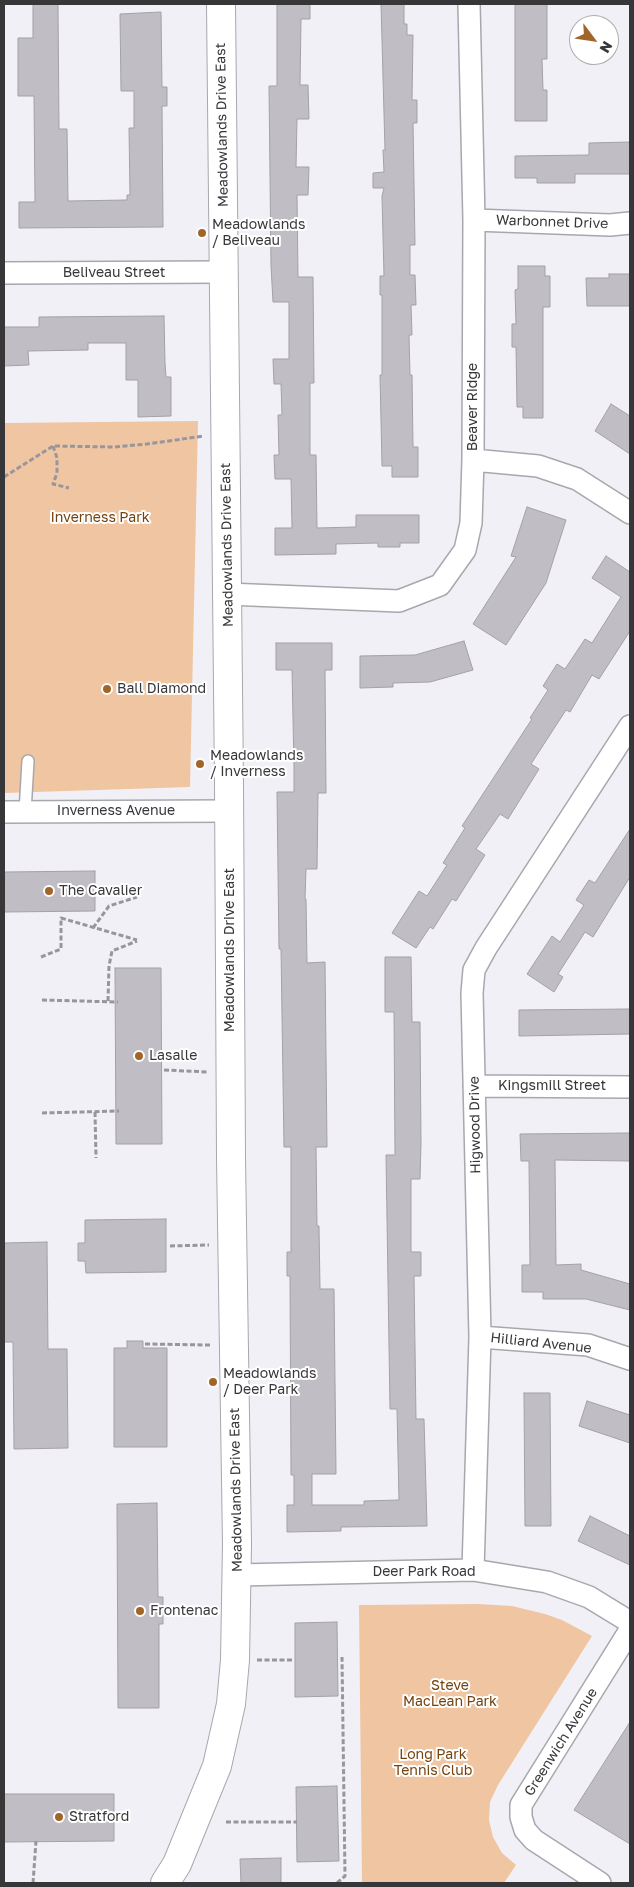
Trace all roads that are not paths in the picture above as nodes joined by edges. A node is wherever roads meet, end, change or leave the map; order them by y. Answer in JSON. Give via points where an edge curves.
{"nodes":[{"id":1,"x":221,"y":4,"type":"edge"},
{"id":2,"x":469,"y":4,"type":"edge"},
{"id":3,"x":474,"y":220,"type":"junction"},
{"id":4,"x":630,"y":223,"type":"edge"},
{"id":5,"x":224,"y":272,"type":"junction"},
{"id":6,"x":4,"y":273,"type":"edge"},
{"id":7,"x":473,"y":460,"type":"junction"},
{"id":8,"x":630,"y":513,"type":"edge"},
{"id":9,"x":227,"y":594,"type":"junction"},
{"id":10,"x":630,"y":726,"type":"edge"},
{"id":11,"x":28,"y":761,"type":"dead end"},
{"id":12,"x":229,"y":811,"type":"junction"},
{"id":13,"x":14,"y":812,"type":"edge"},
{"id":14,"x":474,"y":1086,"type":"junction"},
{"id":15,"x":630,"y":1087,"type":"edge"},
{"id":16,"x":480,"y":1337,"type":"junction"},
{"id":17,"x":630,"y":1359,"type":"edge"},
{"id":18,"x":473,"y":1570,"type":"junction"},
{"id":19,"x":237,"y":1575,"type":"junction"},
{"id":20,"x":630,"y":1622,"type":"edge"},
{"id":21,"x":630,"y":1630,"type":"edge"},
{"id":22,"x":165,"y":1883,"type":"edge"},
{"id":23,"x":600,"y":1883,"type":"edge"}],
"edges":[{"from":1,"to":5,"type":"main road","name":"Meadowlands Drive East"},
{"from":2,"to":3,"type":"street","name":"Beaver Ridge"},
{"from":3,"to":4,"type":"street","name":"Warbonnet Drive"},
{"from":3,"to":7,"type":"street","name":"Beaver Ridge"},
{"from":5,"to":6,"type":"street","name":"Beliveau Street"},
{"from":5,"to":9,"type":"main road","name":"Meadowlands Drive East"},
{"from":7,"to":8,"type":"street","via":[[538,466],[577,479]]},
{"from":7,"to":9,"type":"street","name":"Beaver Ridge","via":[[471,523],[465,550],[440,585],[399,601]]},
{"from":9,"to":12,"type":"main road","name":"Meadowlands Drive East"},
{"from":10,"to":14,"type":"street","name":"Higwood Drive","via":[[474,970]]},
{"from":11,"to":13,"type":"lane"},
{"from":12,"to":13,"type":"street","name":"Inverness Avenue"},
{"from":12,"to":19,"type":"main road","name":"Meadowlands Drive East"},
{"from":14,"to":15,"type":"street","name":"Kingsmill Street"},
{"from":14,"to":16,"type":"street","name":"Higwood Drive"},
{"from":16,"to":17,"type":"street","name":"Hilliard Avenue","via":[[588,1345]]},
{"from":16,"to":18,"type":"street","name":"Higwood Drive"},
{"from":18,"to":19,"type":"street","name":"Deer Park Road"},
{"from":18,"to":20,"type":"street","name":"Deer Park Road","via":[[548,1582],[589,1597]]},
{"from":19,"to":22,"type":"main road","name":"Meadowlands Drive East","via":[[231,1704],[220,1755],[177,1864]]},
{"from":21,"to":23,"type":"street","name":"Greenwich Avenue","via":[[521,1805],[525,1830],[534,1840]]}]}
